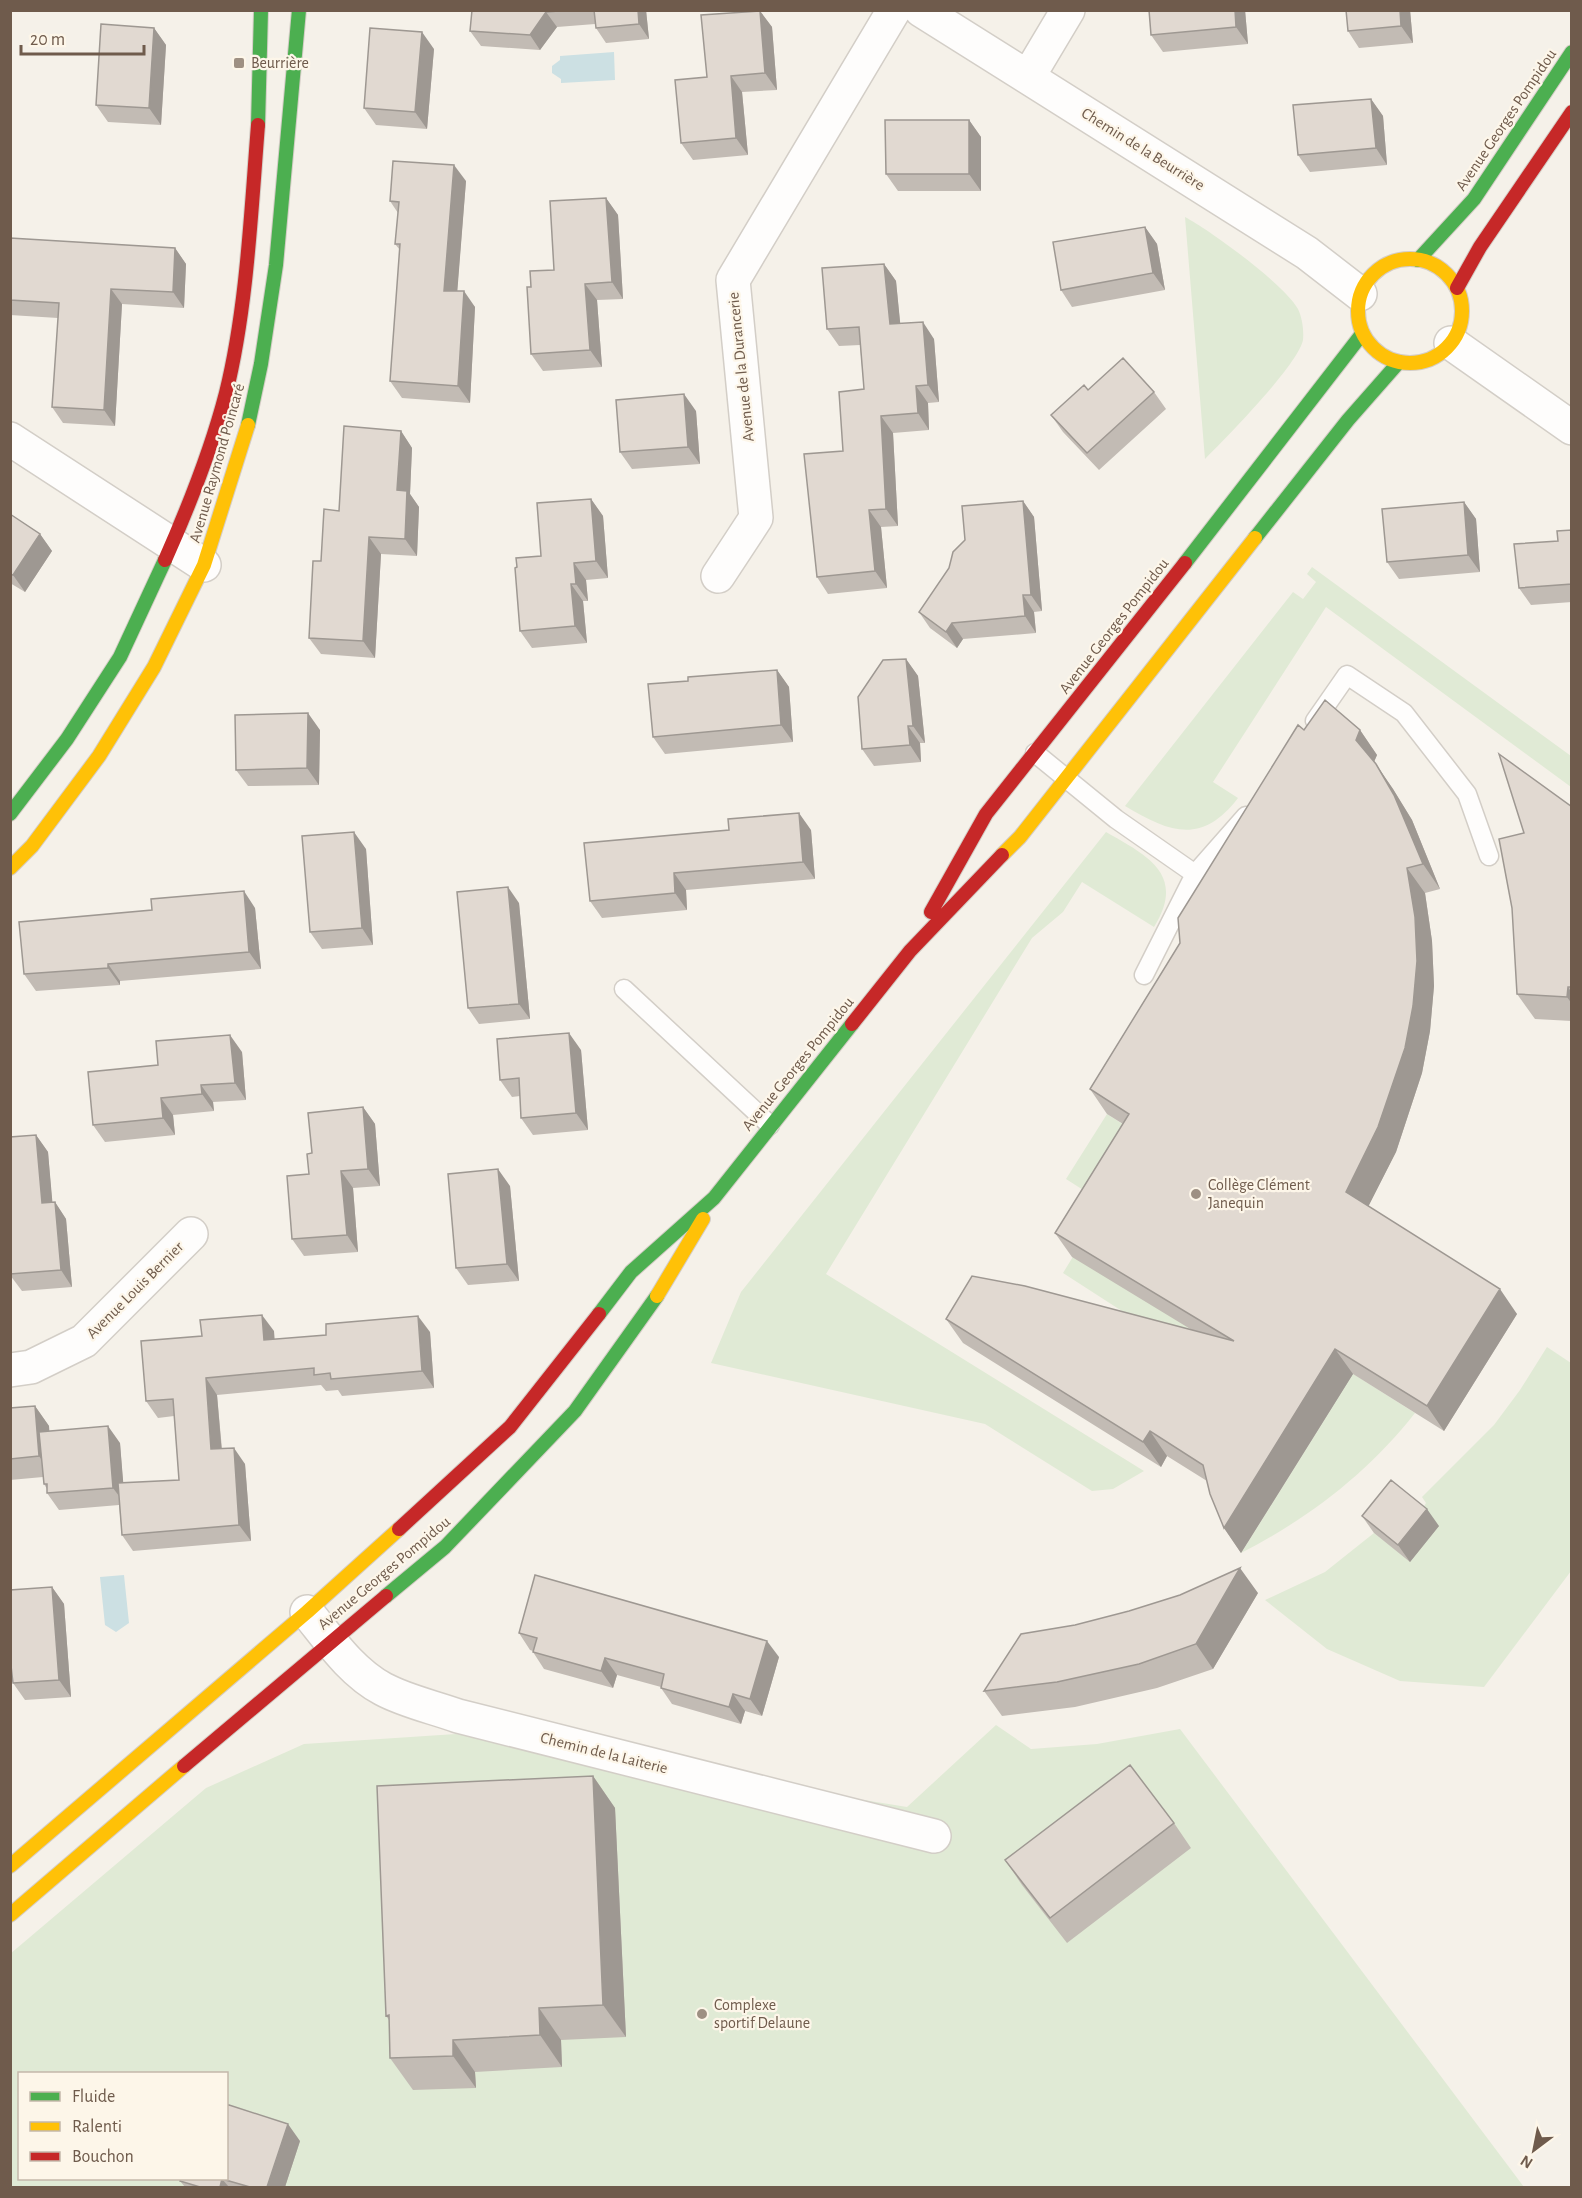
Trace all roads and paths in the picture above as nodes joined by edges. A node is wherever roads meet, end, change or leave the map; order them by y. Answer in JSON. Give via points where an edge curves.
{"nodes":[{"id":1,"x":261,"y":10,"type":"edge"},
{"id":2,"x":299,"y":10,"type":"edge"},
{"id":3,"x":894,"y":10,"type":"edge"},
{"id":4,"x":921,"y":10,"type":"edge"},
{"id":5,"x":1068,"y":10,"type":"edge"},
{"id":6,"x":1572,"y":52,"type":"edge"},
{"id":7,"x":1028,"y":77,"type":"junction"},
{"id":8,"x":1572,"y":112,"type":"edge"},
{"id":9,"x":1418,"y":260,"type":"junction"},
{"id":10,"x":1457,"y":288,"type":"junction"},
{"id":11,"x":1360,"y":294,"type":"junction"},
{"id":12,"x":1362,"y":333,"type":"junction"},
{"id":13,"x":1451,"y":343,"type":"junction"},
{"id":14,"x":1399,"y":362,"type":"junction"},
{"id":15,"x":1572,"y":428,"type":"edge"},
{"id":16,"x":10,"y":439,"type":"edge"},
{"id":17,"x":174,"y":544,"type":"junction"},
{"id":18,"x":204,"y":565,"type":"junction"},
{"id":19,"x":717,"y":576,"type":"dead end"},
{"id":20,"x":1306,"y":735,"type":"edge"},
{"id":21,"x":1035,"y":753,"type":"junction"},
{"id":22,"x":1065,"y":777,"type":"junction"},
{"id":23,"x":1258,"y":803,"type":"edge"},
{"id":24,"x":10,"y":814,"type":"edge"},
{"id":25,"x":1489,"y":856,"type":"dead end"},
{"id":26,"x":10,"y":868,"type":"edge"},
{"id":27,"x":1195,"y":874,"type":"junction"},
{"id":28,"x":910,"y":951,"type":"junction"},
{"id":29,"x":1144,"y":975,"type":"dead end"},
{"id":30,"x":624,"y":989,"type":"dead end"},
{"id":31,"x":770,"y":1125,"type":"junction"},
{"id":32,"x":714,"y":1198,"type":"junction"},
{"id":33,"x":191,"y":1234,"type":"dead end"},
{"id":34,"x":10,"y":1370,"type":"edge"},
{"id":35,"x":307,"y":1612,"type":"junction"},
{"id":36,"x":330,"y":1641,"type":"junction"},
{"id":37,"x":934,"y":1836,"type":"dead end"},
{"id":38,"x":10,"y":1866,"type":"edge"},
{"id":39,"x":10,"y":1915,"type":"edge"}],
"edges":[{"from":1,"to":17,"type":"street","name":"Avenue Raymond Poincaré","via":[[258,121],[237,337],[226,392],[195,494]]},
{"from":2,"to":18,"type":"street","name":"Avenue Raymond Poincaré","via":[[277,254],[261,364],[251,416]]},
{"from":3,"to":19,"type":"street","name":"Avenue de la Durancerie","via":[[733,280],[756,518]]},
{"from":4,"to":7,"type":"street","name":"Chemin de la Beurrière"},
{"from":5,"to":7,"type":"street"},
{"from":6,"to":9,"type":"street","name":"Avenue Georges Pompidou","via":[[1474,199]]},
{"from":7,"to":11,"type":"street","name":"Chemin de la Beurrière","via":[[1307,252]]},
{"from":8,"to":10,"type":"street","via":[[1480,247]]},
{"from":9,"to":10,"type":"street","via":[[1434,265]]},
{"from":9,"to":11,"type":"street","via":[[1394,261],[1374,274]]},
{"from":10,"to":13,"type":"street","via":[[1462,316]]},
{"from":11,"to":12,"type":"street","via":[[1358,321]]},
{"from":12,"to":14,"type":"street","via":[[1384,357]]},
{"from":12,"to":21,"type":"street","name":"Avenue Georges Pompidou"},
{"from":13,"to":14,"type":"street","via":[[1437,356],[1419,363]]},
{"from":13,"to":15,"type":"street"},
{"from":14,"to":22,"type":"street","name":"Avenue Georges Pompidou","via":[[1348,420]]},
{"from":16,"to":17,"type":"street"},
{"from":17,"to":18,"type":"street"},
{"from":17,"to":24,"type":"street","name":"Avenue Raymond Poincaré","via":[[120,657],[67,739]]},
{"from":18,"to":26,"type":"street","name":"Avenue Raymond Poincaré","via":[[154,667],[99,756],[32,846]]},
{"from":20,"to":25,"type":"lane","via":[[1347,675],[1404,712],[1467,794]]},
{"from":21,"to":22,"type":"lane"},
{"from":21,"to":28,"type":"street","name":"Avenue Georges Pompidou","via":[[986,814]]},
{"from":22,"to":27,"type":"lane","via":[[1116,819]]},
{"from":22,"to":28,"type":"street","name":"Avenue Georges Pompidou","via":[[1020,837]]},
{"from":23,"to":27,"type":"lane"},
{"from":27,"to":29,"type":"lane"},
{"from":28,"to":31,"type":"street","name":"Avenue Georges Pompidou"},
{"from":30,"to":31,"type":"lane"},
{"from":31,"to":32,"type":"street","name":"Avenue Georges Pompidou"},
{"from":32,"to":35,"type":"street","name":"Avenue Georges Pompidou","via":[[631,1272],[510,1427]]},
{"from":32,"to":36,"type":"street","name":"Avenue Georges Pompidou","via":[[666,1283],[575,1411],[445,1547]]},
{"from":33,"to":34,"type":"street","name":"Avenue Louis Bernier","via":[[84,1341],[31,1366]]},
{"from":35,"to":36,"type":"street","name":"Chemin de la Laiterie"},
{"from":35,"to":38,"type":"street","name":"Avenue Georges Pompidou"},
{"from":36,"to":37,"type":"street","name":"Chemin de la Laiterie","via":[[362,1674],[384,1689],[458,1716]]},
{"from":36,"to":39,"type":"street","name":"Avenue Georges Pompidou"}]}
